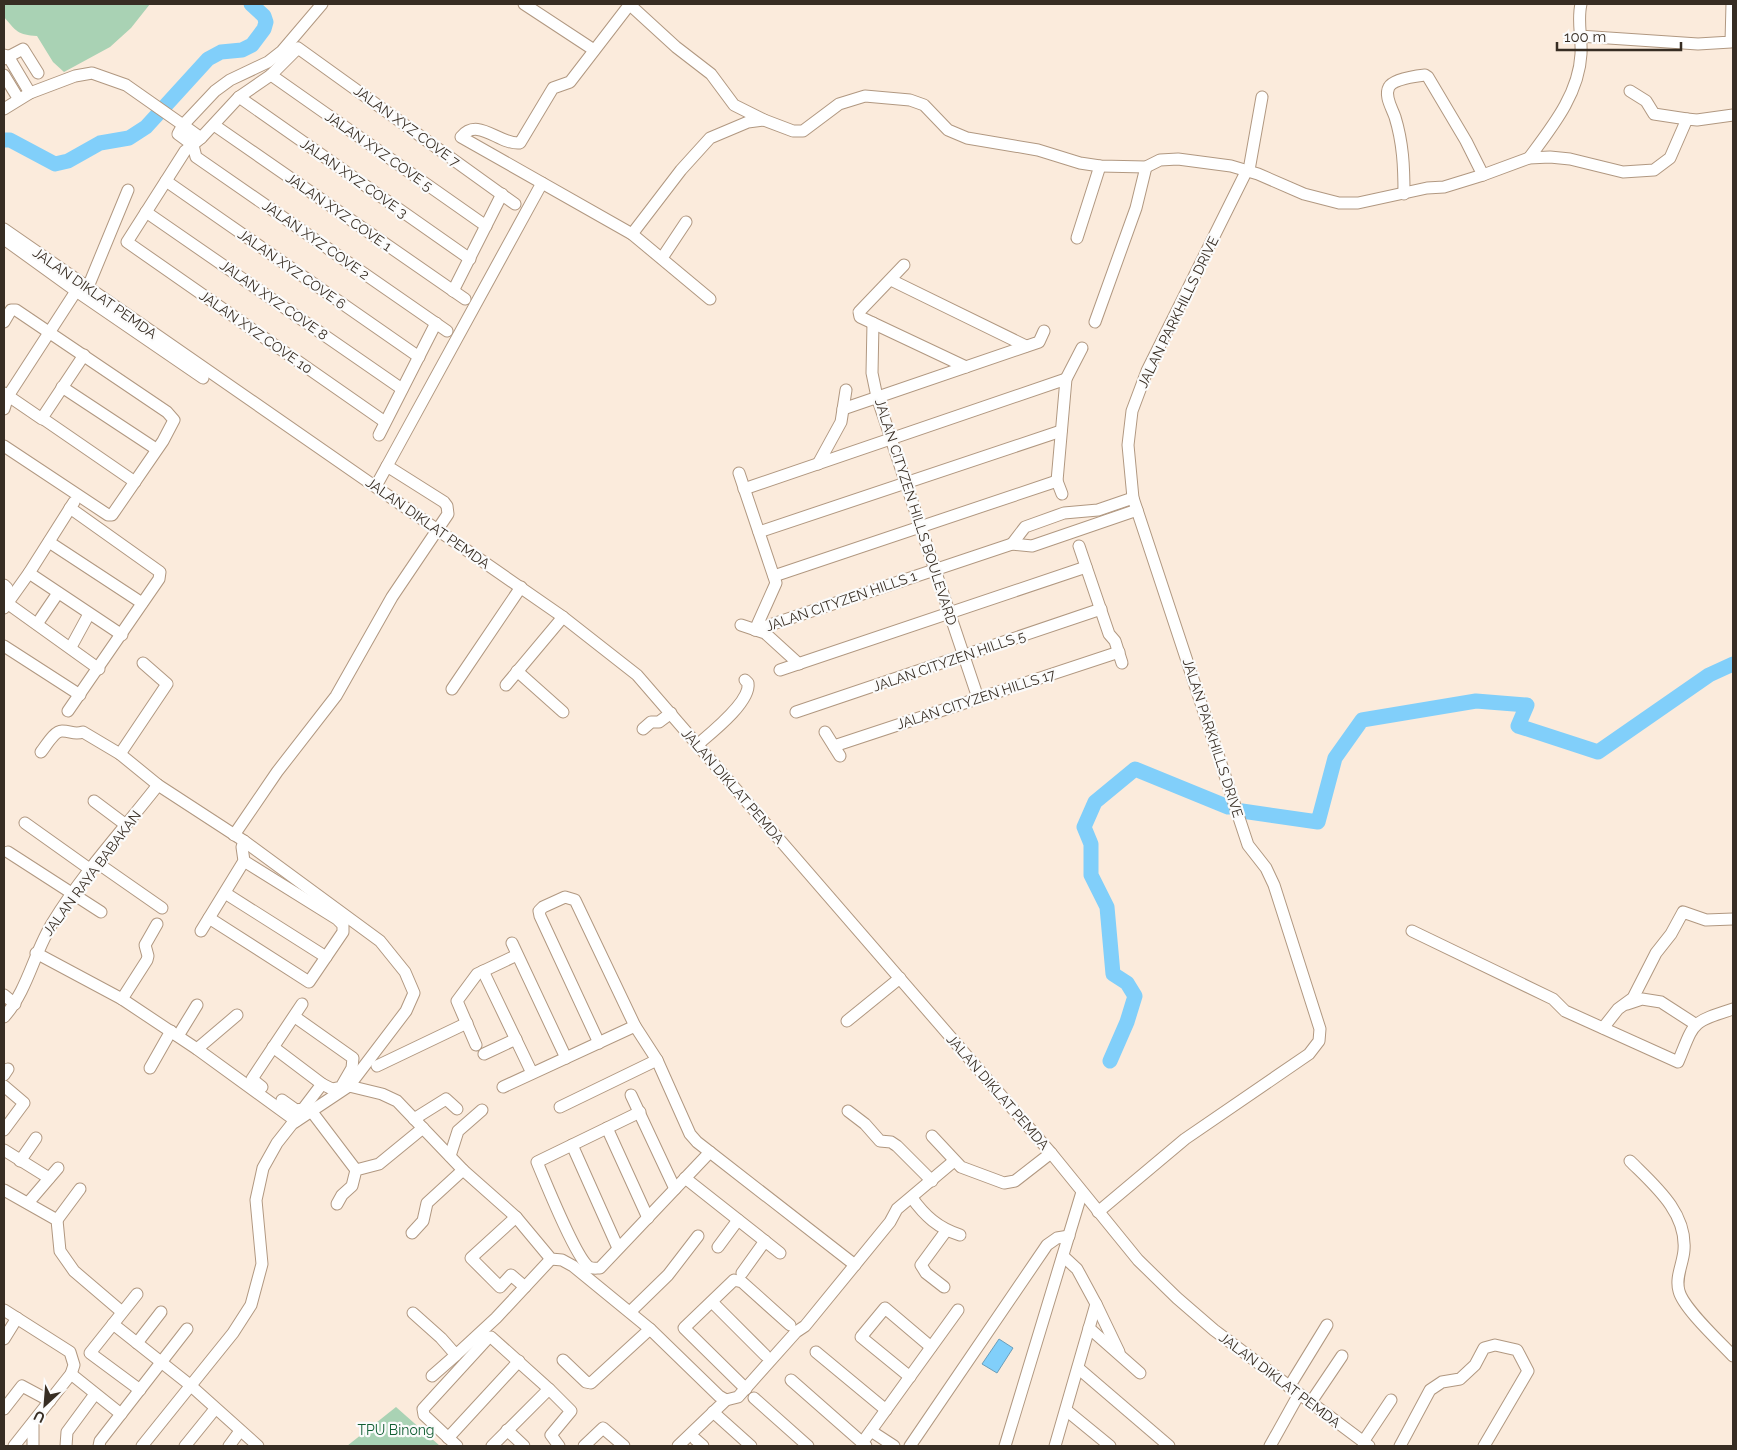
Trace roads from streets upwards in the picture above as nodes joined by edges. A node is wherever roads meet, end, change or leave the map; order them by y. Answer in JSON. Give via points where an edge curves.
{"nodes":[{"id":1,"x":322,"y":4,"type":"edge"},
{"id":2,"x":524,"y":4,"type":"edge"},
{"id":3,"x":630,"y":4,"type":"edge"},
{"id":4,"x":1581,"y":4,"type":"edge"},
{"id":5,"x":1732,"y":4,"type":"edge"},
{"id":6,"x":1579,"y":36,"type":"junction"},
{"id":7,"x":594,"y":50,"type":"junction"},
{"id":8,"x":5,"y":57,"type":"edge"},
{"id":9,"x":38,"y":73,"type":"dead end"},
{"id":10,"x":271,"y":75,"type":"junction"},
{"id":11,"x":4,"y":76,"type":"edge"},
{"id":12,"x":1630,"y":91,"type":"dead end"},
{"id":13,"x":30,"y":93,"type":"junction"},
{"id":14,"x":239,"y":97,"type":"junction"},
{"id":15,"x":1262,"y":97,"type":"dead end"},
{"id":16,"x":18,"y":98,"type":"junction"},
{"id":17,"x":4,"y":109,"type":"edge"},
{"id":18,"x":1733,"y":115,"type":"edge"},
{"id":19,"x":1687,"y":119,"type":"junction"},
{"id":20,"x":764,"y":120,"type":"junction"},
{"id":21,"x":214,"y":124,"type":"junction"},
{"id":22,"x":183,"y":125,"type":"junction"},
{"id":23,"x":197,"y":142,"type":"junction"},
{"id":24,"x":1529,"y":158,"type":"junction"},
{"id":25,"x":1100,"y":166,"type":"junction"},
{"id":26,"x":1146,"y":167,"type":"junction"},
{"id":27,"x":1247,"y":172,"type":"junction"},
{"id":28,"x":1483,"y":176,"type":"junction"},
{"id":29,"x":166,"y":180,"type":"junction"},
{"id":30,"x":542,"y":183,"type":"junction"},
{"id":31,"x":128,"y":190,"type":"dead end"},
{"id":32,"x":502,"y":194,"type":"junction"},
{"id":33,"x":1404,"y":194,"type":"junction"},
{"id":34,"x":516,"y":204,"type":"dead end"},
{"id":35,"x":146,"y":212,"type":"junction"},
{"id":36,"x":686,"y":222,"type":"dead end"},
{"id":37,"x":486,"y":226,"type":"junction"},
{"id":38,"x":4,"y":229,"type":"edge"},
{"id":39,"x":632,"y":234,"type":"junction"},
{"id":40,"x":4,"y":238,"type":"edge"},
{"id":41,"x":1077,"y":238,"type":"dead end"},
{"id":42,"x":37,"y":257,"type":"junction"},
{"id":43,"x":470,"y":258,"type":"junction"},
{"id":44,"x":662,"y":258,"type":"junction"},
{"id":45,"x":904,"y":264,"type":"dead end"},
{"id":46,"x":891,"y":280,"type":"junction"},
{"id":47,"x":82,"y":287,"type":"junction"},
{"id":48,"x":453,"y":291,"type":"junction"},
{"id":49,"x":465,"y":299,"type":"dead end"},
{"id":50,"x":710,"y":299,"type":"dead end"},
{"id":51,"x":4,"y":322,"type":"edge"},
{"id":52,"x":1095,"y":322,"type":"dead end"},
{"id":53,"x":436,"y":323,"type":"junction"},
{"id":54,"x":872,"y":323,"type":"junction"},
{"id":55,"x":447,"y":331,"type":"dead end"},
{"id":56,"x":1044,"y":331,"type":"dead end"},
{"id":57,"x":50,"y":332,"type":"junction"},
{"id":58,"x":164,"y":346,"type":"junction"},
{"id":59,"x":1026,"y":346,"type":"junction"},
{"id":60,"x":1082,"y":348,"type":"dead end"},
{"id":61,"x":84,"y":355,"type":"junction"},
{"id":62,"x":419,"y":357,"type":"junction"},
{"id":63,"x":966,"y":367,"type":"junction"},
{"id":64,"x":202,"y":378,"type":"dead end"},
{"id":65,"x":1066,"y":379,"type":"junction"},
{"id":66,"x":62,"y":387,"type":"junction"},
{"id":67,"x":402,"y":389,"type":"junction"},
{"id":68,"x":846,"y":390,"type":"dead end"},
{"id":69,"x":6,"y":395,"type":"edge"},
{"id":70,"x":877,"y":397,"type":"junction"},
{"id":71,"x":4,"y":409,"type":"edge"},
{"id":72,"x":843,"y":409,"type":"junction"},
{"id":73,"x":42,"y":419,"type":"junction"},
{"id":74,"x":385,"y":422,"type":"junction"},
{"id":75,"x":1061,"y":431,"type":"junction"},
{"id":76,"x":379,"y":435,"type":"dead end"},
{"id":77,"x":891,"y":439,"type":"junction"},
{"id":78,"x":4,"y":446,"type":"edge"},
{"id":79,"x":156,"y":449,"type":"junction"},
{"id":80,"x":818,"y":464,"type":"junction"},
{"id":81,"x":387,"y":466,"type":"junction"},
{"id":82,"x":738,"y":473,"type":"dead end"},
{"id":83,"x":1057,"y":481,"type":"junction"},
{"id":84,"x":135,"y":482,"type":"junction"},
{"id":85,"x":906,"y":483,"type":"junction"},
{"id":86,"x":376,"y":486,"type":"junction"},
{"id":87,"x":744,"y":489,"type":"junction"},
{"id":88,"x":1062,"y":494,"type":"dead end"},
{"id":89,"x":78,"y":496,"type":"junction"},
{"id":90,"x":1134,"y":498,"type":"junction"},
{"id":91,"x":70,"y":508,"type":"junction"},
{"id":92,"x":1138,"y":510,"type":"junction"},
{"id":93,"x":112,"y":515,"type":"junction"},
{"id":94,"x":921,"y":526,"type":"junction"},
{"id":95,"x":438,"y":529,"type":"junction"},
{"id":96,"x":102,"y":530,"type":"junction"},
{"id":97,"x":759,"y":532,"type":"junction"},
{"id":98,"x":49,"y":542,"type":"junction"},
{"id":99,"x":1012,"y":544,"type":"junction"},
{"id":100,"x":1079,"y":546,"type":"dead end"},
{"id":101,"x":1086,"y":567,"type":"junction"},
{"id":102,"x":935,"y":570,"type":"junction"},
{"id":103,"x":29,"y":572,"type":"junction"},
{"id":104,"x":774,"y":576,"type":"junction"},
{"id":105,"x":4,"y":585,"type":"edge"},
{"id":106,"x":521,"y":587,"type":"junction"},
{"id":107,"x":58,"y":593,"type":"junction"},
{"id":108,"x":142,"y":603,"type":"junction"},
{"id":109,"x":5,"y":604,"type":"edge"},
{"id":110,"x":1100,"y":609,"type":"junction"},
{"id":111,"x":950,"y":613,"type":"junction"},
{"id":112,"x":89,"y":614,"type":"junction"},
{"id":113,"x":564,"y":616,"type":"junction"},
{"id":114,"x":37,"y":624,"type":"junction"},
{"id":115,"x":741,"y":625,"type":"dead end"},
{"id":116,"x":755,"y":630,"type":"junction"},
{"id":117,"x":122,"y":635,"type":"junction"},
{"id":118,"x":4,"y":646,"type":"edge"},
{"id":119,"x":70,"y":647,"type":"junction"},
{"id":120,"x":1119,"y":652,"type":"junction"},
{"id":121,"x":964,"y":655,"type":"junction"},
{"id":122,"x":142,"y":663,"type":"dead end"},
{"id":123,"x":1122,"y":663,"type":"dead end"},
{"id":124,"x":800,"y":664,"type":"junction"},
{"id":125,"x":99,"y":669,"type":"junction"},
{"id":126,"x":780,"y":670,"type":"dead end"},
{"id":127,"x":517,"y":671,"type":"junction"},
{"id":128,"x":745,"y":680,"type":"dead end"},
{"id":129,"x":506,"y":685,"type":"dead end"},
{"id":130,"x":452,"y":689,"type":"dead end"},
{"id":131,"x":80,"y":695,"type":"junction"},
{"id":132,"x":978,"y":698,"type":"junction"},
{"id":133,"x":68,"y":711,"type":"dead end"},
{"id":134,"x":563,"y":712,"type":"dead end"},
{"id":135,"x":796,"y":712,"type":"dead end"},
{"id":136,"x":671,"y":713,"type":"junction"},
{"id":137,"x":643,"y":729,"type":"dead end"},
{"id":138,"x":825,"y":732,"type":"dead end"},
{"id":139,"x":697,"y":744,"type":"junction"},
{"id":140,"x":41,"y":752,"type":"dead end"},
{"id":141,"x":120,"y":754,"type":"junction"},
{"id":142,"x":158,"y":785,"type":"junction"},
{"id":143,"x":94,"y":801,"type":"dead end"},
{"id":144,"x":26,"y":823,"type":"dead end"},
{"id":145,"x":126,"y":825,"type":"junction"},
{"id":146,"x":239,"y":838,"type":"junction"},
{"id":147,"x":8,"y":852,"type":"dead end"},
{"id":148,"x":244,"y":860,"type":"junction"},
{"id":149,"x":93,"y":866,"type":"junction"},
{"id":150,"x":225,"y":893,"type":"junction"},
{"id":151,"x":73,"y":894,"type":"junction"},
{"id":152,"x":162,"y":908,"type":"dead end"},
{"id":153,"x":101,"y":912,"type":"dead end"},
{"id":154,"x":209,"y":918,"type":"junction"},
{"id":155,"x":1733,"y":919,"type":"edge"},
{"id":156,"x":157,"y":924,"type":"dead end"},
{"id":157,"x":201,"y":931,"type":"dead end"},
{"id":158,"x":1412,"y":931,"type":"dead end"},
{"id":159,"x":512,"y":943,"type":"dead end"},
{"id":160,"x":36,"y":953,"type":"junction"},
{"id":161,"x":517,"y":955,"type":"junction"},
{"id":162,"x":326,"y":957,"type":"junction"},
{"id":163,"x":483,"y":971,"type":"junction"},
{"id":164,"x":900,"y":978,"type":"junction"},
{"id":165,"x":4,"y":995,"type":"edge"},
{"id":166,"x":122,"y":999,"type":"junction"},
{"id":167,"x":15,"y":1004,"type":"junction"},
{"id":168,"x":302,"y":1004,"type":"dead end"},
{"id":169,"x":197,"y":1005,"type":"dead end"},
{"id":170,"x":1624,"y":1005,"type":"junction"},
{"id":171,"x":1733,"y":1009,"type":"edge"},
{"id":172,"x":237,"y":1015,"type":"dead end"},
{"id":173,"x":4,"y":1016,"type":"edge"},
{"id":174,"x":294,"y":1017,"type":"junction"},
{"id":175,"x":847,"y":1021,"type":"dead end"},
{"id":176,"x":467,"y":1023,"type":"junction"},
{"id":177,"x":1695,"y":1024,"type":"junction"},
{"id":178,"x":635,"y":1026,"type":"junction"},
{"id":179,"x":1603,"y":1028,"type":"junction"},
{"id":180,"x":174,"y":1034,"type":"junction"},
{"id":181,"x":516,"y":1038,"type":"junction"},
{"id":182,"x":599,"y":1043,"type":"junction"},
{"id":183,"x":273,"y":1047,"type":"junction"},
{"id":184,"x":197,"y":1049,"type":"junction"},
{"id":185,"x":566,"y":1058,"type":"junction"},
{"id":186,"x":656,"y":1060,"type":"junction"},
{"id":187,"x":377,"y":1066,"type":"dead end"},
{"id":188,"x":150,"y":1068,"type":"dead end"},
{"id":189,"x":532,"y":1074,"type":"junction"},
{"id":190,"x":322,"y":1084,"type":"junction"},
{"id":191,"x":4,"y":1086,"type":"edge"},
{"id":192,"x":349,"y":1086,"type":"junction"},
{"id":193,"x":503,"y":1087,"type":"dead end"},
{"id":194,"x":632,"y":1095,"type":"dead end"},
{"id":195,"x":560,"y":1107,"type":"dead end"},
{"id":196,"x":457,"y":1109,"type":"dead end"},
{"id":197,"x":482,"y":1110,"type":"dead end"},
{"id":198,"x":848,"y":1111,"type":"dead end"},
{"id":199,"x":640,"y":1112,"type":"junction"},
{"id":200,"x":303,"y":1115,"type":"junction"},
{"id":201,"x":414,"y":1119,"type":"junction"},
{"id":202,"x":423,"y":1128,"type":"junction"},
{"id":203,"x":607,"y":1128,"type":"junction"},
{"id":204,"x":4,"y":1130,"type":"edge"},
{"id":205,"x":932,"y":1136,"type":"dead end"},
{"id":206,"x":36,"y":1138,"type":"dead end"},
{"id":207,"x":572,"y":1145,"type":"junction"},
{"id":208,"x":4,"y":1150,"type":"edge"},
{"id":209,"x":710,"y":1152,"type":"junction"},
{"id":210,"x":1050,"y":1153,"type":"junction"},
{"id":211,"x":450,"y":1156,"type":"junction"},
{"id":212,"x":20,"y":1161,"type":"junction"},
{"id":213,"x":1630,"y":1161,"type":"dead end"},
{"id":214,"x":954,"y":1162,"type":"junction"},
{"id":215,"x":58,"y":1168,"type":"dead end"},
{"id":216,"x":356,"y":1170,"type":"junction"},
{"id":217,"x":463,"y":1170,"type":"junction"},
{"id":218,"x":49,"y":1178,"type":"junction"},
{"id":219,"x":685,"y":1178,"type":"junction"},
{"id":220,"x":932,"y":1181,"type":"junction"},
{"id":221,"x":80,"y":1189,"type":"dead end"},
{"id":222,"x":675,"y":1189,"type":"junction"},
{"id":223,"x":4,"y":1190,"type":"edge"},
{"id":224,"x":1082,"y":1192,"type":"junction"},
{"id":225,"x":912,"y":1198,"type":"junction"},
{"id":226,"x":28,"y":1203,"type":"junction"},
{"id":227,"x":337,"y":1204,"type":"dead end"},
{"id":228,"x":1098,"y":1212,"type":"junction"},
{"id":229,"x":516,"y":1217,"type":"junction"},
{"id":230,"x":648,"y":1218,"type":"junction"},
{"id":231,"x":57,"y":1220,"type":"junction"},
{"id":232,"x":738,"y":1220,"type":"junction"},
{"id":233,"x":946,"y":1231,"type":"junction"},
{"id":234,"x":412,"y":1232,"type":"dead end"},
{"id":235,"x":960,"y":1235,"type":"dead end"},
{"id":236,"x":698,"y":1236,"type":"dead end"},
{"id":237,"x":1069,"y":1236,"type":"junction"},
{"id":238,"x":765,"y":1241,"type":"junction"},
{"id":239,"x":718,"y":1246,"type":"dead end"},
{"id":240,"x":618,"y":1248,"type":"junction"},
{"id":241,"x":780,"y":1254,"type":"dead end"},
{"id":242,"x":1063,"y":1256,"type":"junction"},
{"id":243,"x":551,"y":1259,"type":"junction"},
{"id":244,"x":855,"y":1265,"type":"junction"},
{"id":245,"x":742,"y":1273,"type":"dead end"},
{"id":246,"x":524,"y":1287,"type":"junction"},
{"id":247,"x":944,"y":1287,"type":"dead end"},
{"id":248,"x":137,"y":1294,"type":"dead end"},
{"id":249,"x":712,"y":1302,"type":"junction"},
{"id":250,"x":1096,"y":1304,"type":"junction"},
{"id":251,"x":4,"y":1310,"type":"edge"},
{"id":252,"x":958,"y":1310,"type":"dead end"},
{"id":253,"x":122,"y":1312,"type":"junction"},
{"id":254,"x":161,"y":1312,"type":"dead end"},
{"id":255,"x":630,"y":1312,"type":"junction"},
{"id":256,"x":412,"y":1313,"type":"dead end"},
{"id":257,"x":17,"y":1318,"type":"junction"},
{"id":258,"x":113,"y":1324,"type":"junction"},
{"id":259,"x":790,"y":1325,"type":"dead end"},
{"id":260,"x":1327,"y":1325,"type":"dead end"},
{"id":261,"x":1089,"y":1328,"type":"junction"},
{"id":262,"x":187,"y":1329,"type":"dead end"},
{"id":263,"x":650,"y":1329,"type":"junction"},
{"id":264,"x":4,"y":1339,"type":"edge"},
{"id":265,"x":136,"y":1343,"type":"junction"},
{"id":266,"x":931,"y":1347,"type":"junction"},
{"id":267,"x":816,"y":1352,"type":"dead end"},
{"id":268,"x":456,"y":1355,"type":"junction"},
{"id":269,"x":765,"y":1355,"type":"dead end"},
{"id":270,"x":1342,"y":1356,"type":"dead end"},
{"id":271,"x":1733,"y":1356,"type":"edge"},
{"id":272,"x":1122,"y":1358,"type":"junction"},
{"id":273,"x":563,"y":1360,"type":"dead end"},
{"id":274,"x":519,"y":1361,"type":"junction"},
{"id":275,"x":161,"y":1362,"type":"junction"},
{"id":276,"x":1078,"y":1368,"type":"junction"},
{"id":277,"x":1140,"y":1373,"type":"dead end"},
{"id":278,"x":71,"y":1374,"type":"junction"},
{"id":279,"x":432,"y":1376,"type":"dead end"},
{"id":280,"x":910,"y":1377,"type":"junction"},
{"id":281,"x":791,"y":1380,"type":"dead end"},
{"id":282,"x":190,"y":1386,"type":"junction"},
{"id":283,"x":1289,"y":1387,"type":"junction"},
{"id":284,"x":549,"y":1389,"type":"junction"},
{"id":285,"x":140,"y":1390,"type":"junction"},
{"id":286,"x":750,"y":1393,"type":"junction"},
{"id":287,"x":95,"y":1394,"type":"junction"},
{"id":288,"x":1299,"y":1394,"type":"junction"},
{"id":289,"x":50,"y":1400,"type":"junction"},
{"id":290,"x":726,"y":1400,"type":"junction"},
{"id":291,"x":1391,"y":1400,"type":"dead end"},
{"id":292,"x":1311,"y":1402,"type":"junction"},
{"id":293,"x":4,"y":1409,"type":"edge"},
{"id":294,"x":215,"y":1409,"type":"junction"},
{"id":295,"x":886,"y":1410,"type":"junction"},
{"id":296,"x":1066,"y":1410,"type":"junction"},
{"id":297,"x":714,"y":1413,"type":"junction"},
{"id":298,"x":121,"y":1414,"type":"junction"},
{"id":299,"x":33,"y":1423,"type":"junction"},
{"id":300,"x":507,"y":1430,"type":"junction"},
{"id":301,"x":240,"y":1431,"type":"junction"},
{"id":302,"x":871,"y":1431,"type":"junction"},
{"id":303,"x":448,"y":1438,"type":"junction"},
{"id":304,"x":695,"y":1444,"type":"edge"},
{"id":305,"x":1366,"y":1444,"type":"edge"},
{"id":306,"x":864,"y":1445,"type":"edge"},
{"id":307,"x":888,"y":1445,"type":"edge"},
{"id":308,"x":14,"y":1446,"type":"edge"},
{"id":309,"x":33,"y":1446,"type":"edge"},
{"id":310,"x":66,"y":1446,"type":"edge"},
{"id":311,"x":99,"y":1446,"type":"edge"},
{"id":312,"x":142,"y":1446,"type":"edge"},
{"id":313,"x":185,"y":1446,"type":"edge"},
{"id":314,"x":229,"y":1446,"type":"edge"},
{"id":315,"x":258,"y":1446,"type":"edge"},
{"id":316,"x":457,"y":1446,"type":"edge"},
{"id":317,"x":492,"y":1446,"type":"edge"},
{"id":318,"x":524,"y":1446,"type":"edge"},
{"id":319,"x":559,"y":1446,"type":"edge"},
{"id":320,"x":584,"y":1446,"type":"edge"},
{"id":321,"x":624,"y":1446,"type":"edge"},
{"id":322,"x":678,"y":1446,"type":"edge"},
{"id":323,"x":750,"y":1446,"type":"edge"},
{"id":324,"x":808,"y":1446,"type":"edge"},
{"id":325,"x":910,"y":1446,"type":"edge"},
{"id":326,"x":1005,"y":1446,"type":"edge"},
{"id":327,"x":1055,"y":1446,"type":"edge"},
{"id":328,"x":1110,"y":1446,"type":"edge"},
{"id":329,"x":1169,"y":1446,"type":"edge"},
{"id":330,"x":1270,"y":1446,"type":"edge"},
{"id":331,"x":1400,"y":1446,"type":"edge"},
{"id":332,"x":1484,"y":1446,"type":"edge"}],
"edges":[{"from":1,"to":22,"type":"street","via":[[282,51],[214,91]]},
{"from":2,"to":7,"type":"street"},
{"from":3,"to":7,"type":"street"},
{"from":3,"to":20,"type":"street","via":[[711,74],[734,105]]},
{"from":4,"to":6,"type":"street"},
{"from":5,"to":6,"type":"street","via":[[1731,42],[1698,44]]},
{"from":6,"to":24,"type":"street","via":[[1581,54],[1574,88],[1553,126]]},
{"from":7,"to":30,"type":"street","via":[[569,83],[553,88],[520,143],[474,128],[466,130],[461,137]]},
{"from":8,"to":9,"type":"street","via":[[23,49]]},
{"from":8,"to":13,"type":"street"},
{"from":10,"to":14,"type":"street"},
{"from":10,"to":32,"type":"street","name":"JALAN XYZ COVE 7","via":[[298,48]]},
{"from":10,"to":37,"type":"street","name":"JALAN XYZ COVE 5"},
{"from":11,"to":16,"type":"street"},
{"from":12,"to":19,"type":"street","via":[[1646,101],[1654,114]]},
{"from":13,"to":16,"type":"street"},
{"from":13,"to":22,"type":"street","via":[[75,76],[92,74],[126,85]]},
{"from":14,"to":21,"type":"street"},
{"from":14,"to":43,"type":"street","name":"JALAN XYZ COVE 3"},
{"from":15,"to":27,"type":"street","name":"JALAN PARKHILLS DRIVE"},
{"from":16,"to":17,"type":"street"},
{"from":18,"to":19,"type":"street"},
{"from":19,"to":24,"type":"street","via":[[1670,158],[1654,170],[1623,172],[1550,156]]},
{"from":20,"to":25,"type":"street","via":[[793,131],[803,131],[852,98],[910,100],[924,105],[948,130],[967,138],[1038,150]]},
{"from":20,"to":39,"type":"street","via":[[748,122],[710,138]]},
{"from":21,"to":23,"type":"street"},
{"from":21,"to":48,"type":"street","name":"JALAN XYZ COVE 1"},
{"from":22,"to":23,"type":"street","name":"JALAN XYZ COVE 2","via":[[178,134]]},
{"from":23,"to":29,"type":"street","via":[[184,151]]},
{"from":23,"to":53,"type":"street","name":"JALAN XYZ COVE 2","via":[[196,157]]},
{"from":24,"to":28,"type":"street"},
{"from":25,"to":26,"type":"street"},
{"from":25,"to":41,"type":"street"},
{"from":26,"to":27,"type":"street","via":[[1160,160],[1178,159]]},
{"from":26,"to":52,"type":"street","via":[[1136,208]]},
{"from":27,"to":33,"type":"street","via":[[1339,204]]},
{"from":27,"to":90,"type":"street","name":"JALAN PARKHILLS DRIVE","via":[[1146,371],[1132,411],[1128,445]]},
{"from":28,"to":33,"type":"street"},
{"from":28,"to":33,"type":"street","via":[[1428,78],[1417,76],[1392,83],[1387,96],[1401,138]]},
{"from":29,"to":35,"type":"street"},
{"from":29,"to":62,"type":"street","name":"JALAN XYZ COVE 6"},
{"from":30,"to":39,"type":"street"},
{"from":30,"to":81,"type":"street"},
{"from":31,"to":47,"type":"street"},
{"from":32,"to":34,"type":"street","name":"JALAN XYZ COVE 7"},
{"from":32,"to":37,"type":"street"},
{"from":35,"to":67,"type":"street","name":"JALAN XYZ COVE 8"},
{"from":35,"to":74,"type":"street","name":"JALAN XYZ COVE 10","via":[[127,242]]},
{"from":36,"to":44,"type":"street"},
{"from":37,"to":43,"type":"street"},
{"from":38,"to":42,"type":"street","name":"JALAN DIKLAT PEMDA"},
{"from":39,"to":44,"type":"street"},
{"from":40,"to":42,"type":"street"},
{"from":42,"to":47,"type":"street","name":"JALAN DIKLAT PEMDA"},
{"from":43,"to":48,"type":"street"},
{"from":44,"to":50,"type":"street"},
{"from":45,"to":46,"type":"street"},
{"from":46,"to":54,"type":"street","via":[[859,312],[860,317]]},
{"from":46,"to":59,"type":"street"},
{"from":47,"to":57,"type":"street"},
{"from":47,"to":58,"type":"street","name":"JALAN DIKLAT PEMDA"},
{"from":48,"to":49,"type":"street","name":"JALAN XYZ COVE 1"},
{"from":51,"to":57,"type":"street","via":[[13,310]]},
{"from":53,"to":55,"type":"street","name":"JALAN XYZ COVE 2"},
{"from":53,"to":62,"type":"street"},
{"from":54,"to":63,"type":"street"},
{"from":54,"to":70,"type":"street","name":"JALAN CITYZEN HILLS BOULEVARD","via":[[872,373]]},
{"from":56,"to":59,"type":"street","via":[[1039,342]]},
{"from":57,"to":61,"type":"street"},
{"from":57,"to":69,"type":"street"},
{"from":58,"to":64,"type":"street"},
{"from":58,"to":86,"type":"street","name":"JALAN DIKLAT PEMDA"},
{"from":59,"to":63,"type":"street"},
{"from":60,"to":65,"type":"street"},
{"from":61,"to":66,"type":"street"},
{"from":61,"to":79,"type":"street","via":[[173,416],[173,424]]},
{"from":62,"to":67,"type":"street"},
{"from":63,"to":70,"type":"street"},
{"from":65,"to":75,"type":"street"},
{"from":65,"to":77,"type":"street"},
{"from":66,"to":73,"type":"street"},
{"from":66,"to":79,"type":"street"},
{"from":67,"to":74,"type":"street"},
{"from":68,"to":72,"type":"street"},
{"from":69,"to":71,"type":"street"},
{"from":69,"to":73,"type":"street"},
{"from":70,"to":72,"type":"street"},
{"from":70,"to":77,"type":"street","name":"JALAN CITYZEN HILLS BOULEVARD"},
{"from":72,"to":80,"type":"street","via":[[842,422]]},
{"from":73,"to":84,"type":"street"},
{"from":74,"to":76,"type":"street"},
{"from":75,"to":83,"type":"street"},
{"from":75,"to":85,"type":"street"},
{"from":77,"to":80,"type":"street"},
{"from":77,"to":85,"type":"street","name":"JALAN CITYZEN HILLS BOULEVARD"},
{"from":78,"to":89,"type":"street"},
{"from":79,"to":84,"type":"street"},
{"from":80,"to":87,"type":"street"},
{"from":81,"to":86,"type":"street"},
{"from":81,"to":95,"type":"street","via":[[447,506],[448,514]]},
{"from":82,"to":87,"type":"street"},
{"from":83,"to":88,"type":"street"},
{"from":83,"to":94,"type":"street"},
{"from":84,"to":93,"type":"street"},
{"from":85,"to":94,"type":"street","name":"JALAN CITYZEN HILLS BOULEVARD"},
{"from":85,"to":97,"type":"street"},
{"from":86,"to":95,"type":"street","name":"JALAN DIKLAT PEMDA"},
{"from":87,"to":97,"type":"street"},
{"from":89,"to":91,"type":"street"},
{"from":89,"to":93,"type":"street"},
{"from":90,"to":92,"type":"street","name":"JALAN PARKHILLS DRIVE"},
{"from":90,"to":99,"type":"street","via":[[1098,510],[1064,513],[1025,527]]},
{"from":91,"to":96,"type":"street"},
{"from":91,"to":98,"type":"street"},
{"from":92,"to":99,"type":"street","via":[[1032,546]]},
{"from":92,"to":228,"type":"street","name":"JALAN PARKHILLS DRIVE","via":[[1248,844],[1274,884],[1320,1029],[1318,1041],[1308,1054],[1185,1139]]},
{"from":93,"to":96,"type":"street"},
{"from":94,"to":102,"type":"street","name":"JALAN CITYZEN HILLS BOULEVARD"},
{"from":94,"to":104,"type":"street"},
{"from":95,"to":106,"type":"street","name":"JALAN DIKLAT PEMDA"},
{"from":95,"to":146,"type":"street","via":[[392,597],[336,696],[277,772]]},
{"from":96,"to":108,"type":"street","via":[[160,572],[159,579]]},
{"from":97,"to":104,"type":"street"},
{"from":98,"to":103,"type":"street"},
{"from":98,"to":108,"type":"street"},
{"from":99,"to":102,"type":"street","name":"JALAN CITYZEN HILLS 1"},
{"from":100,"to":101,"type":"street"},
{"from":101,"to":110,"type":"street"},
{"from":101,"to":111,"type":"street"},
{"from":102,"to":111,"type":"street","name":"JALAN CITYZEN HILLS BOULEVARD"},
{"from":102,"to":116,"type":"street","name":"JALAN CITYZEN HILLS 1"},
{"from":103,"to":107,"type":"street"},
{"from":103,"to":109,"type":"street"},
{"from":104,"to":116,"type":"street","via":[[776,583]]},
{"from":105,"to":109,"type":"street","via":[[7,588]]},
{"from":106,"to":113,"type":"street","name":"JALAN DIKLAT PEMDA"},
{"from":106,"to":130,"type":"street"},
{"from":107,"to":112,"type":"street"},
{"from":107,"to":114,"type":"street"},
{"from":108,"to":117,"type":"street"},
{"from":109,"to":114,"type":"street"},
{"from":110,"to":120,"type":"street"},
{"from":110,"to":121,"type":"street","name":"JALAN CITYZEN HILLS 5"},
{"from":111,"to":121,"type":"street","name":"JALAN CITYZEN HILLS BOULEVARD"},
{"from":111,"to":124,"type":"street"},
{"from":112,"to":117,"type":"street"},
{"from":112,"to":119,"type":"street"},
{"from":113,"to":127,"type":"street"},
{"from":113,"to":136,"type":"street","name":"JALAN DIKLAT PEMDA","via":[[637,675]]},
{"from":114,"to":119,"type":"street"},
{"from":115,"to":116,"type":"street"},
{"from":116,"to":124,"type":"street","via":[[765,634]]},
{"from":117,"to":125,"type":"street"},
{"from":118,"to":131,"type":"street"},
{"from":119,"to":125,"type":"street"},
{"from":120,"to":123,"type":"street"},
{"from":120,"to":132,"type":"street","name":"JALAN CITYZEN HILLS 17"},
{"from":121,"to":132,"type":"street","name":"JALAN CITYZEN HILLS BOULEVARD"},
{"from":121,"to":135,"type":"street","name":"JALAN CITYZEN HILLS 5"},
{"from":122,"to":141,"type":"street","via":[[167,684]]},
{"from":124,"to":126,"type":"street"},
{"from":125,"to":131,"type":"street"},
{"from":127,"to":129,"type":"street"},
{"from":127,"to":134,"type":"street"},
{"from":128,"to":139,"type":"street","via":[[748,690],[740,703]]},
{"from":131,"to":133,"type":"street"},
{"from":132,"to":138,"type":"street","name":"JALAN CITYZEN HILLS 17","via":[[837,751]]},
{"from":136,"to":137,"type":"street"},
{"from":136,"to":139,"type":"street","name":"JALAN DIKLAT PEMDA"},
{"from":139,"to":164,"type":"street","name":"JALAN DIKLAT PEMDA"},
{"from":140,"to":141,"type":"street","via":[[62,731],[83,732]]},
{"from":141,"to":142,"type":"street"},
{"from":142,"to":145,"type":"street","name":"JALAN RAYA BABAKAN"},
{"from":142,"to":146,"type":"street"},
{"from":143,"to":145,"type":"street"},
{"from":144,"to":149,"type":"street"},
{"from":145,"to":149,"type":"street","name":"JALAN RAYA BABAKAN"},
{"from":146,"to":148,"type":"street"},
{"from":146,"to":192,"type":"street","via":[[380,941],[405,972],[414,993],[406,1012]]},
{"from":147,"to":151,"type":"street"},
{"from":148,"to":150,"type":"street"},
{"from":148,"to":162,"type":"street","via":[[343,925],[344,932]]},
{"from":149,"to":151,"type":"street","name":"JALAN RAYA BABAKAN"},
{"from":149,"to":152,"type":"street"},
{"from":150,"to":154,"type":"street"},
{"from":150,"to":162,"type":"street"},
{"from":151,"to":153,"type":"street"},
{"from":151,"to":160,"type":"street","name":"JALAN RAYA BABAKAN"},
{"from":154,"to":157,"type":"street"},
{"from":154,"to":162,"type":"street","via":[[307,982]]},
{"from":155,"to":170,"type":"street","via":[[1706,920],[1683,912],[1656,953],[1633,998]]},
{"from":156,"to":166,"type":"street","via":[[145,945],[147,960]]},
{"from":158,"to":179,"type":"street","via":[[1552,999],[1565,1010]]},
{"from":159,"to":161,"type":"street"},
{"from":160,"to":166,"type":"street"},
{"from":160,"to":167,"type":"street","name":"JALAN RAYA BABAKAN"},
{"from":161,"to":163,"type":"street"},
{"from":161,"to":185,"type":"street"},
{"from":163,"to":176,"type":"street","via":[[477,974],[457,1001]]},
{"from":163,"to":181,"type":"street"},
{"from":164,"to":175,"type":"street"},
{"from":164,"to":210,"type":"street","name":"JALAN DIKLAT PEMDA"},
{"from":165,"to":167,"type":"street"},
{"from":166,"to":180,"type":"street"},
{"from":167,"to":173,"type":"street","name":"JALAN RAYA BABAKAN"},
{"from":168,"to":174,"type":"street"},
{"from":169,"to":180,"type":"street"},
{"from":170,"to":177,"type":"street","via":[[1642,999],[1661,1002]]},
{"from":170,"to":179,"type":"street"},
{"from":171,"to":177,"type":"street"},
{"from":172,"to":184,"type":"street"},
{"from":174,"to":183,"type":"street"},
{"from":174,"to":190,"type":"street","via":[[353,1058],[352,1068],[341,1087],[329,1089]]},
{"from":176,"to":181,"type":"street","via":[[480,1049]]},
{"from":176,"to":187,"type":"street"},
{"from":177,"to":179,"type":"street","via":[[1678,1062]]},
{"from":178,"to":182,"type":"street"},
{"from":178,"to":182,"type":"street","via":[[575,900],[565,896],[543,907],[539,911],[540,916]]},
{"from":178,"to":186,"type":"street"},
{"from":180,"to":184,"type":"street"},
{"from":180,"to":188,"type":"street"},
{"from":181,"to":189,"type":"street"},
{"from":182,"to":185,"type":"street"},
{"from":183,"to":190,"type":"street"},
{"from":183,"to":200,"type":"street","via":[[252,1080]]},
{"from":184,"to":200,"type":"street"},
{"from":185,"to":189,"type":"street"},
{"from":186,"to":195,"type":"street"},
{"from":186,"to":209,"type":"street","via":[[690,1134]]},
{"from":189,"to":193,"type":"street"},
{"from":190,"to":200,"type":"street"},
{"from":191,"to":204,"type":"street","via":[[24,1103]]},
{"from":192,"to":200,"type":"street"},
{"from":192,"to":201,"type":"street","via":[[390,1097]]},
{"from":194,"to":199,"type":"street"},
{"from":196,"to":201,"type":"street","via":[[446,1099]]},
{"from":197,"to":211,"type":"street","via":[[458,1131]]},
{"from":198,"to":220,"type":"street","via":[[880,1141],[897,1146]]},
{"from":199,"to":203,"type":"street"},
{"from":199,"to":222,"type":"street"},
{"from":200,"to":216,"type":"street"},
{"from":200,"to":282,"type":"street","via":[[277,1143],[263,1168],[256,1200],[262,1264],[251,1305],[240,1324]]},
{"from":201,"to":202,"type":"street"},
{"from":202,"to":211,"type":"street"},
{"from":202,"to":216,"type":"street","via":[[379,1164]]},
{"from":203,"to":207,"type":"street"},
{"from":203,"to":230,"type":"street"},
{"from":205,"to":214,"type":"street"},
{"from":206,"to":212,"type":"street"},
{"from":207,"to":240,"type":"street"},
{"from":207,"to":240,"type":"street","via":[[537,1162],[587,1266],[600,1268]]},
{"from":208,"to":212,"type":"street"},
{"from":209,"to":219,"type":"street"},
{"from":209,"to":244,"type":"street"},
{"from":210,"to":214,"type":"street","via":[[1010,1183],[989,1179]]},
{"from":210,"to":224,"type":"street","name":"JALAN DIKLAT PEMDA"},
{"from":211,"to":217,"type":"street"},
{"from":212,"to":218,"type":"street"},
{"from":213,"to":271,"type":"street","via":[[1667,1199],[1681,1226],[1684,1252],[1678,1281],[1681,1297]]},
{"from":214,"to":220,"type":"street"},
{"from":215,"to":218,"type":"street"},
{"from":216,"to":227,"type":"street","via":[[352,1186]]},
{"from":217,"to":229,"type":"street"},
{"from":217,"to":234,"type":"street","via":[[427,1203],[424,1221]]},
{"from":218,"to":226,"type":"street"},
{"from":219,"to":222,"type":"street"},
{"from":219,"to":232,"type":"street"},
{"from":220,"to":225,"type":"street"},
{"from":221,"to":231,"type":"street"},
{"from":222,"to":230,"type":"street"},
{"from":223,"to":226,"type":"street"},
{"from":224,"to":228,"type":"street","name":"JALAN DIKLAT PEMDA"},
{"from":224,"to":237,"type":"street"},
{"from":225,"to":233,"type":"street","via":[[923,1214]]},
{"from":225,"to":244,"type":"street","via":[[896,1209],[890,1222]]},
{"from":226,"to":231,"type":"street"},
{"from":228,"to":283,"type":"street","name":"JALAN DIKLAT PEMDA","via":[[1138,1260],[1177,1298]]},
{"from":229,"to":243,"type":"street"},
{"from":229,"to":246,"type":"street","via":[[472,1258],[500,1287],[511,1275]]},
{"from":230,"to":240,"type":"street"},
{"from":231,"to":253,"type":"street","via":[[60,1251],[74,1271]]},
{"from":232,"to":238,"type":"street"},
{"from":232,"to":239,"type":"street"},
{"from":233,"to":235,"type":"street"},
{"from":233,"to":247,"type":"street","via":[[921,1265]]},
{"from":236,"to":255,"type":"street","via":[[668,1275]]},
{"from":237,"to":242,"type":"street"},
{"from":237,"to":325,"type":"street","via":[[1057,1238],[1047,1245]]},
{"from":238,"to":241,"type":"street"},
{"from":238,"to":245,"type":"street"},
{"from":242,"to":250,"type":"street","via":[[1077,1268]]},
{"from":242,"to":326,"type":"street"},
{"from":243,"to":246,"type":"street"},
{"from":243,"to":255,"type":"street","via":[[573,1266]]},
{"from":244,"to":286,"type":"street","via":[[805,1326],[796,1332]]},
{"from":246,"to":268,"type":"street"},
{"from":248,"to":253,"type":"street"},
{"from":249,"to":259,"type":"street","via":[[734,1280],[739,1280]]},
{"from":249,"to":269,"type":"street"},
{"from":249,"to":286,"type":"street","via":[[684,1328]]},
{"from":250,"to":261,"type":"street"},
{"from":250,"to":272,"type":"street"},
{"from":251,"to":257,"type":"street"},
{"from":252,"to":266,"type":"street"},
{"from":253,"to":258,"type":"street"},
{"from":254,"to":265,"type":"street"},
{"from":255,"to":263,"type":"street"},
{"from":256,"to":268,"type":"street"},
{"from":257,"to":264,"type":"street"},
{"from":257,"to":278,"type":"street","via":[[70,1352],[74,1365]]},
{"from":258,"to":265,"type":"street"},
{"from":258,"to":285,"type":"street","via":[[91,1354]]},
{"from":260,"to":283,"type":"street"},
{"from":261,"to":272,"type":"street"},
{"from":261,"to":276,"type":"street"},
{"from":262,"to":275,"type":"street"},
{"from":263,"to":273,"type":"street","via":[[591,1383]]},
{"from":263,"to":290,"type":"street"},
{"from":265,"to":275,"type":"street"},
{"from":266,"to":280,"type":"street"},
{"from":266,"to":280,"type":"street","via":[[885,1308],[861,1337]]},
{"from":267,"to":295,"type":"street"},
{"from":268,"to":279,"type":"street"},
{"from":270,"to":292,"type":"street"},
{"from":272,"to":277,"type":"street"},
{"from":274,"to":284,"type":"street"},
{"from":274,"to":303,"type":"street"},
{"from":274,"to":303,"type":"street","via":[[495,1339],[489,1338],[431,1400],[423,1413]]},
{"from":275,"to":282,"type":"street"},
{"from":275,"to":285,"type":"street"},
{"from":276,"to":296,"type":"street"},
{"from":276,"to":329,"type":"street"},
{"from":278,"to":287,"type":"street"},
{"from":278,"to":289,"type":"street"},
{"from":280,"to":295,"type":"street"},
{"from":281,"to":306,"type":"street"},
{"from":282,"to":294,"type":"street"},
{"from":282,"to":312,"type":"street"},
{"from":283,"to":288,"type":"street","name":"JALAN DIKLAT PEMDA"},
{"from":284,"to":300,"type":"street"},
{"from":284,"to":319,"type":"street","via":[[571,1412],[551,1435]]},
{"from":285,"to":298,"type":"street"},
{"from":286,"to":290,"type":"street"},
{"from":286,"to":324,"type":"street"},
{"from":287,"to":298,"type":"street"},
{"from":287,"to":310,"type":"street","via":[[67,1432]]},
{"from":288,"to":292,"type":"street","name":"JALAN DIKLAT PEMDA"},
{"from":288,"to":330,"type":"street"},
{"from":289,"to":293,"type":"street","via":[[22,1386]]},
{"from":289,"to":299,"type":"street"},
{"from":290,"to":297,"type":"street"},
{"from":291,"to":305,"type":"street"},
{"from":292,"to":305,"type":"street","name":"JALAN DIKLAT PEMDA"},
{"from":294,"to":301,"type":"street"},
{"from":294,"to":313,"type":"street"},
{"from":295,"to":302,"type":"street"},
{"from":296,"to":327,"type":"street"},
{"from":296,"to":328,"type":"street"},
{"from":297,"to":304,"type":"street"},
{"from":297,"to":322,"type":"street"},
{"from":297,"to":323,"type":"street"},
{"from":298,"to":311,"type":"street"},
{"from":299,"to":308,"type":"street"},
{"from":299,"to":309,"type":"street"},
{"from":300,"to":317,"type":"street"},
{"from":300,"to":318,"type":"street"},
{"from":301,"to":314,"type":"street"},
{"from":301,"to":315,"type":"street"},
{"from":302,"to":306,"type":"street"},
{"from":302,"to":307,"type":"street"},
{"from":303,"to":316,"type":"street"},
{"from":320,"to":321,"type":"street","via":[[603,1428]]},
{"from":331,"to":332,"type":"street","via":[[1430,1390],[1442,1382],[1460,1379],[1475,1365],[1484,1348],[1495,1345],[1517,1350],[1528,1371]]}]}
